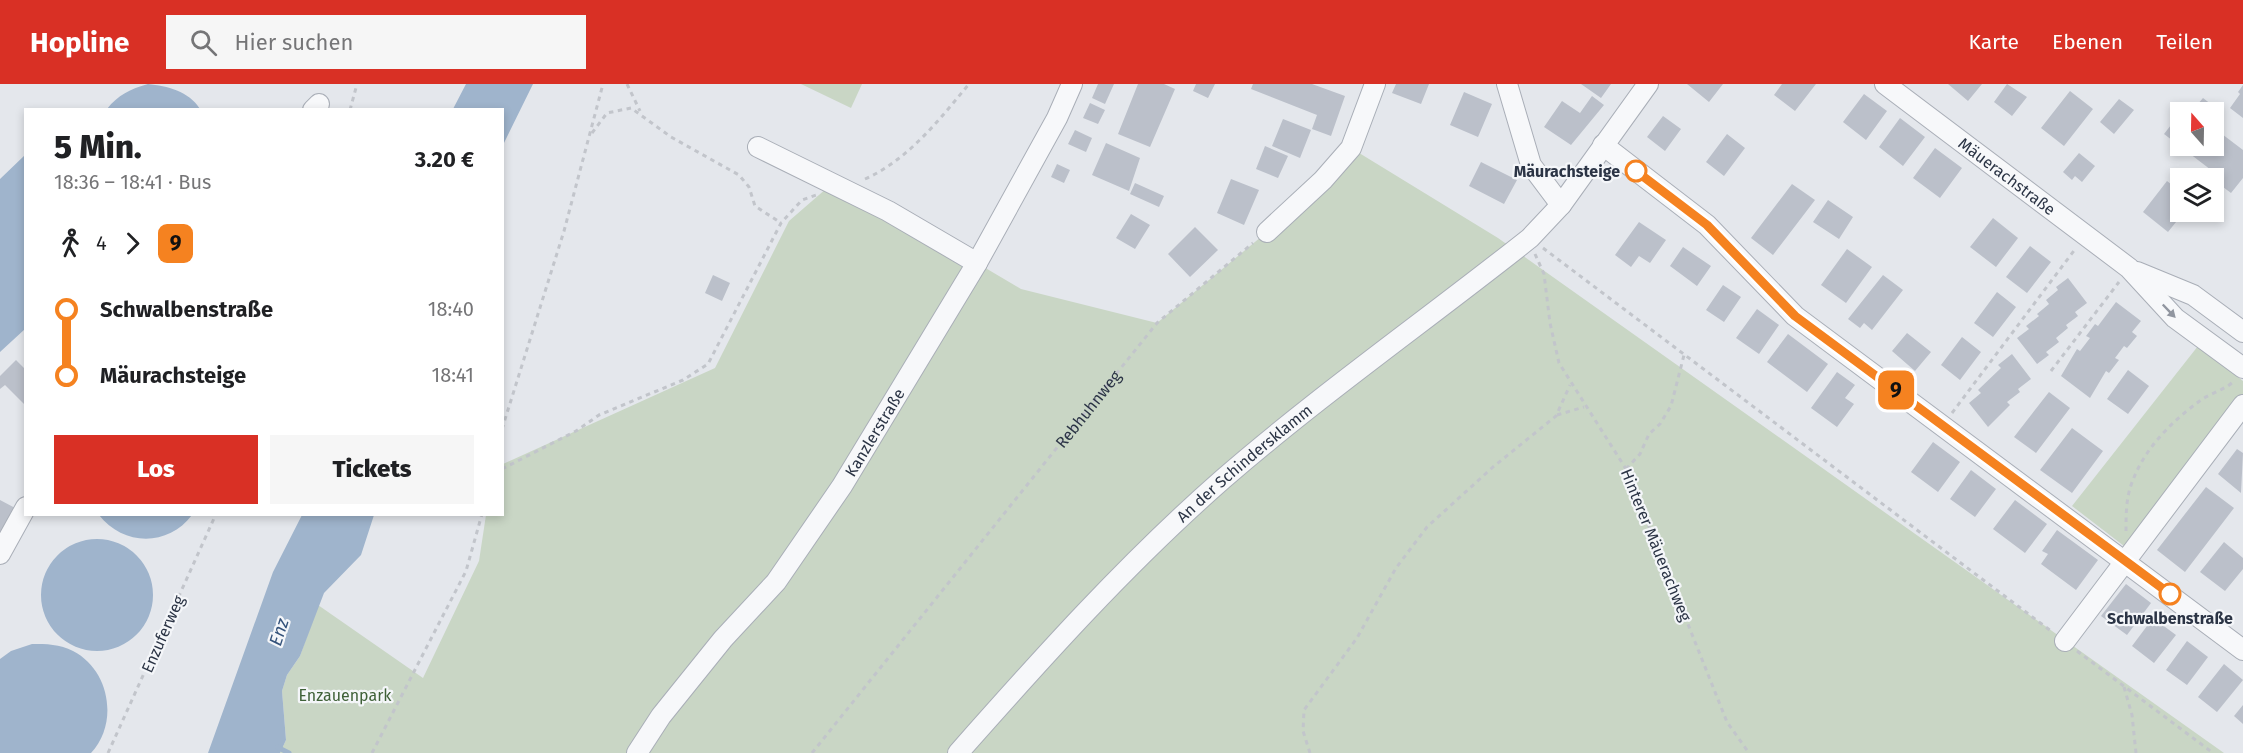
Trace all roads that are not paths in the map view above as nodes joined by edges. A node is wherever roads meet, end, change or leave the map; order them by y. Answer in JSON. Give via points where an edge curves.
{"nodes":[{"id":1,"x":1072,"y":84,"type":"edge"},
{"id":2,"x":1375,"y":84,"type":"edge"},
{"id":3,"x":1507,"y":84,"type":"edge"},
{"id":4,"x":1647,"y":84,"type":"edge"},
{"id":5,"x":1886,"y":84,"type":"edge"},
{"id":6,"x":1603,"y":145,"type":"junction"},
{"id":7,"x":758,"y":147,"type":"dead end"},
{"id":8,"x":1561,"y":205,"type":"junction"},
{"id":9,"x":1267,"y":232,"type":"road end"},
{"id":10,"x":977,"y":263,"type":"junction"},
{"id":11,"x":2129,"y":268,"type":"junction"},
{"id":12,"x":2243,"y":332,"type":"edge"},
{"id":13,"x":2240,"y":373,"type":"edge"},
{"id":14,"x":2243,"y":405,"type":"edge"},
{"id":15,"x":24,"y":511,"type":"edge"},
{"id":16,"x":2130,"y":553,"type":"junction"},
{"id":17,"x":0,"y":554,"type":"edge"},
{"id":18,"x":2064,"y":641,"type":"road end"},
{"id":19,"x":2243,"y":650,"type":"edge"},
{"id":20,"x":637,"y":753,"type":"edge"},
{"id":21,"x":958,"y":753,"type":"edge"}],
"edges":[{"from":1,"to":10,"type":"street","name":"Kanzlerstraße"},
{"from":2,"to":9,"type":"street","via":[[1351,148]]},
{"from":3,"to":8,"type":"street","via":[[1531,165]]},
{"from":4,"to":6,"type":"street","name":"An der Schindersklamm"},
{"from":5,"to":11,"type":"street","name":"Mäuerachstraße"},
{"from":6,"to":8,"type":"street","name":"An der Schindersklamm"},
{"from":6,"to":16,"type":"street","via":[[1707,225],[1795,316]]},
{"from":7,"to":10,"type":"street","via":[[888,211]]},
{"from":8,"to":21,"type":"street","name":"An der Schindersklamm","via":[[1530,238],[1221,481],[1060,637]]},
{"from":10,"to":20,"type":"street","name":"Kanzlerstraße","via":[[842,486],[782,572],[675,699]]},
{"from":11,"to":12,"type":"street","name":"Mäuerachstraße","via":[[2193,295]]},
{"from":11,"to":13,"type":"street","name":"Mäuerachstraße","one_way":true,"via":[[2175,318]]},
{"from":14,"to":16,"type":"street"},
{"from":15,"to":17,"type":"street"},
{"from":16,"to":18,"type":"street"},
{"from":16,"to":19,"type":"street"}]}
